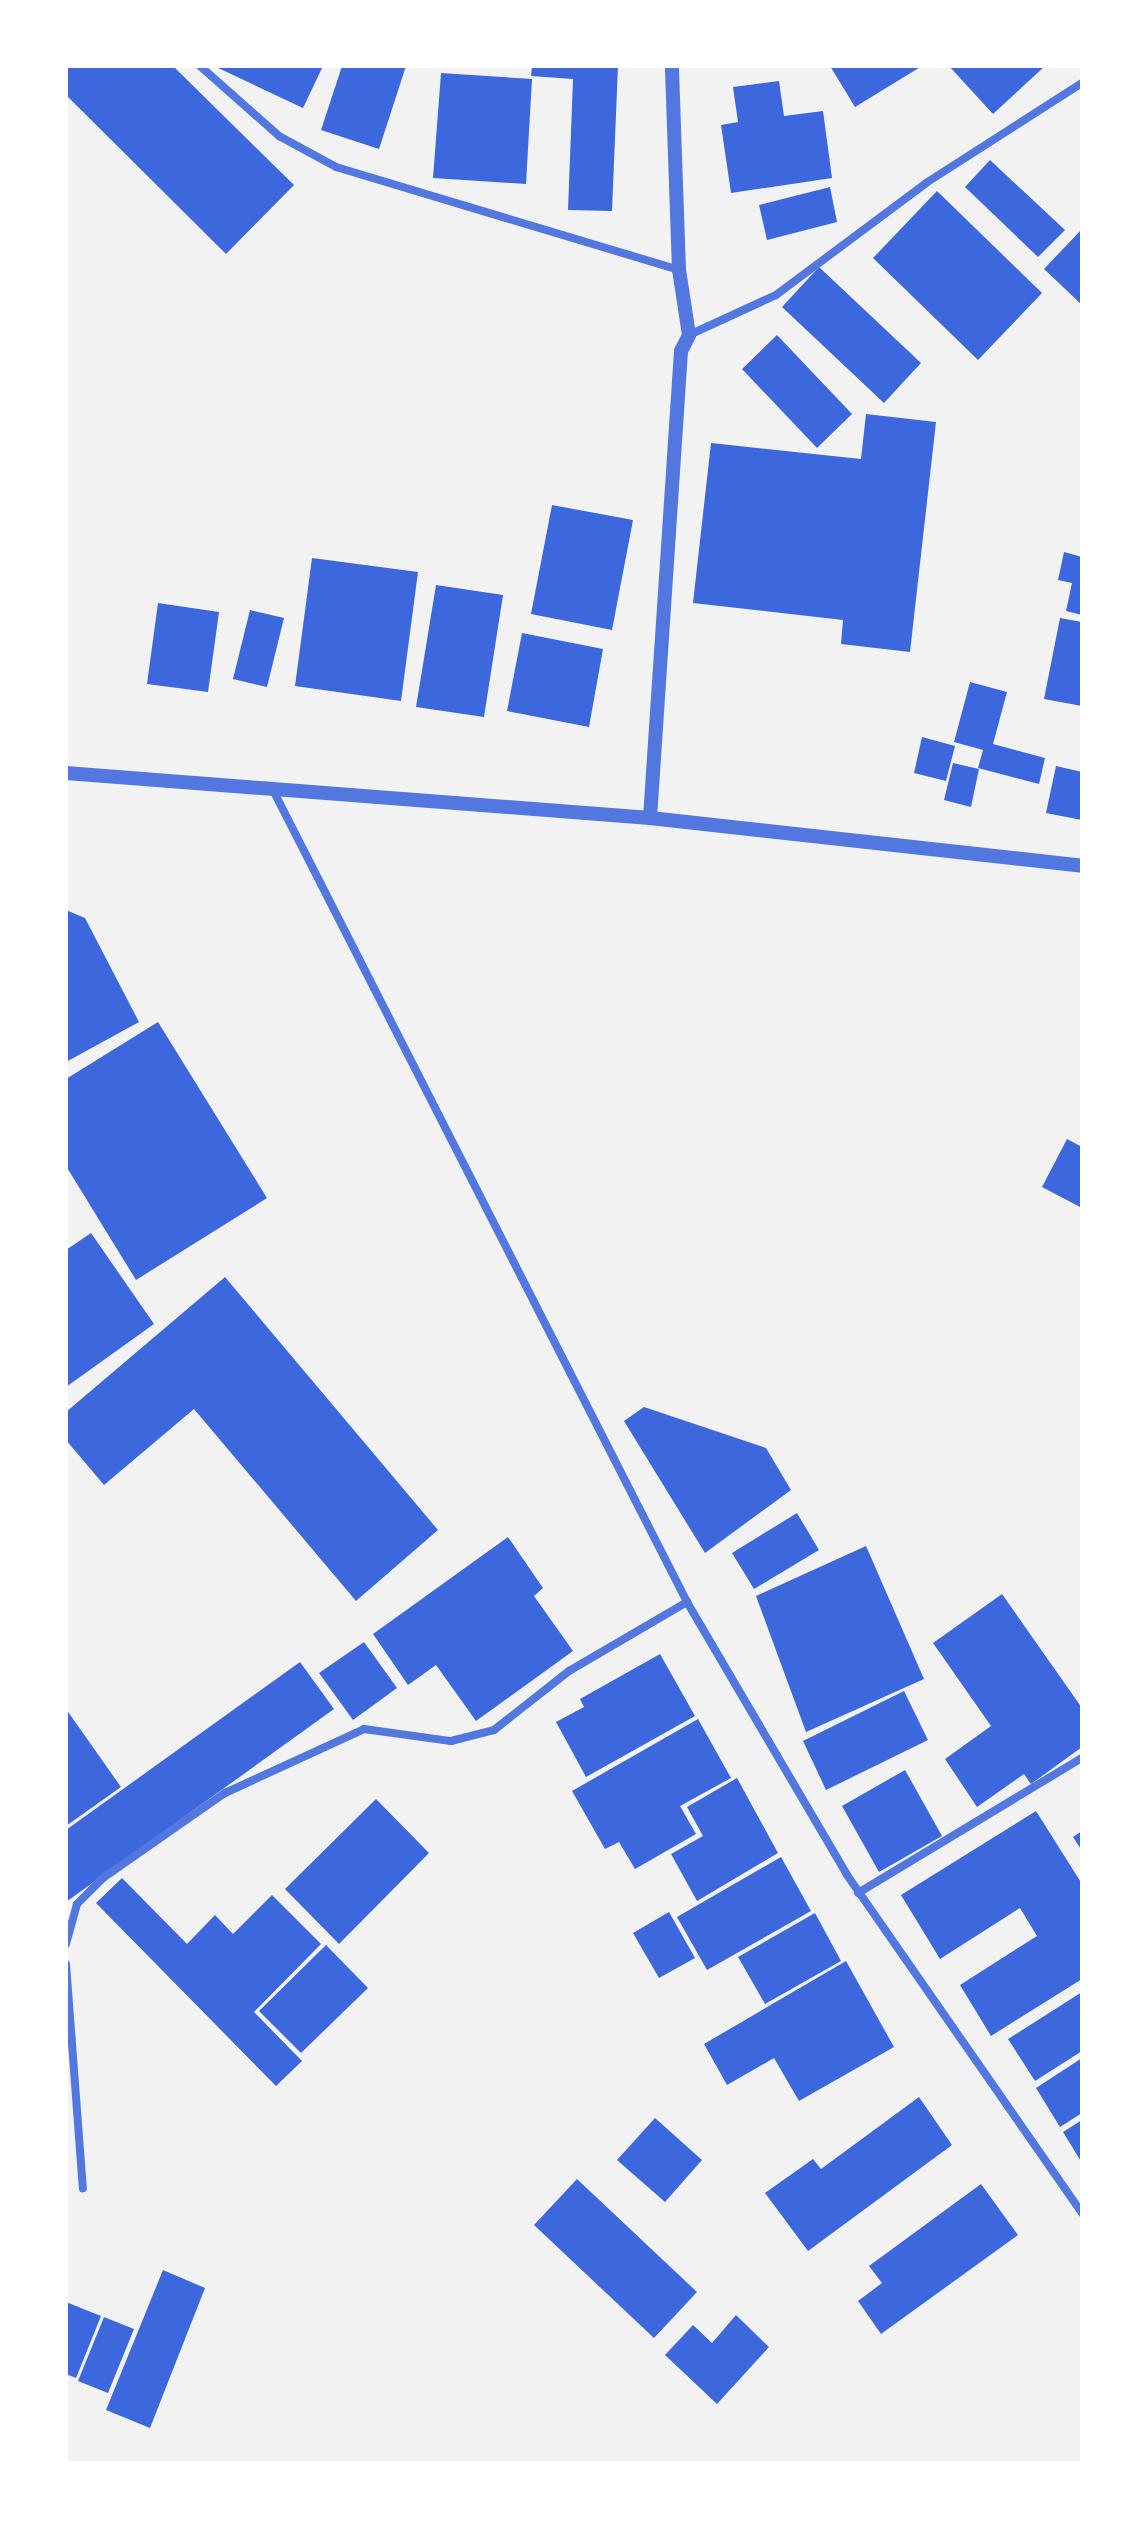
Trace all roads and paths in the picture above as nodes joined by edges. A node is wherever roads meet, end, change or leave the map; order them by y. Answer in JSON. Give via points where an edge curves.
{"nodes":[{"id":1,"x":200,"y":66,"type":"edge"},
{"id":2,"x":672,"y":66,"type":"edge"},
{"id":3,"x":1082,"y":83,"type":"edge"},
{"id":4,"x":679,"y":270,"type":"junction"},
{"id":5,"x":689,"y":335,"type":"junction"},
{"id":6,"x":66,"y":773,"type":"edge"},
{"id":7,"x":274,"y":792,"type":"junction"},
{"id":8,"x":650,"y":818,"type":"junction"},
{"id":9,"x":1082,"y":866,"type":"edge"},
{"id":10,"x":687,"y":1602,"type":"junction"},
{"id":11,"x":1082,"y":1758,"type":"edge"},
{"id":12,"x":858,"y":1893,"type":"junction"},
{"id":13,"x":66,"y":1944,"type":"edge"},
{"id":14,"x":66,"y":1964,"type":"edge"},
{"id":15,"x":83,"y":2188,"type":"dead end"},
{"id":16,"x":1082,"y":2213,"type":"edge"}],
"edges":[{"from":1,"to":4,"type":"street","via":[[279,136],[336,167]]},
{"from":2,"to":4,"type":"street"},
{"from":3,"to":5,"type":"street","via":[[926,183],[776,295]]},
{"from":4,"to":5,"type":"street"},
{"from":5,"to":8,"type":"street","via":[[681,351]]},
{"from":6,"to":7,"type":"street"},
{"from":7,"to":8,"type":"street"},
{"from":7,"to":10,"type":"street"},
{"from":8,"to":9,"type":"street"},
{"from":10,"to":12,"type":"street"},
{"from":10,"to":13,"type":"street","via":[[569,1671],[494,1730],[451,1741],[364,1729],[225,1793],[103,1878],[77,1904]]},
{"from":11,"to":12,"type":"street"},
{"from":12,"to":16,"type":"street"},
{"from":14,"to":15,"type":"street"}]}
